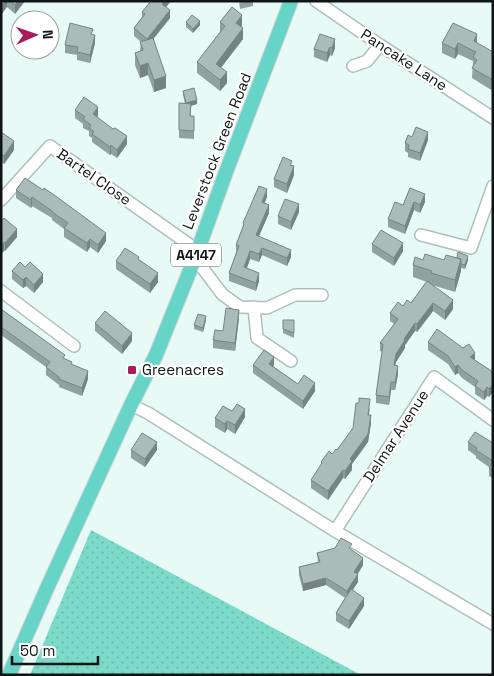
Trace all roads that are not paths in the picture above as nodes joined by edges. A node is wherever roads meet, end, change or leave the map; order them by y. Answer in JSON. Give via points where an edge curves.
{"nodes":[{"id":1,"x":291,"y":1,"type":"edge"},
{"id":2,"x":316,"y":1,"type":"edge"},
{"id":3,"x":380,"y":45,"type":"junction"},
{"id":4,"x":352,"y":66,"type":"dead end"},
{"id":5,"x":493,"y":118,"type":"edge"},
{"id":6,"x":493,"y":186,"type":"edge"},
{"id":7,"x":1,"y":200,"type":"edge"},
{"id":8,"x":421,"y":235,"type":"dead end"},
{"id":9,"x":196,"y":254,"type":"junction"},
{"id":10,"x":1,"y":290,"type":"edge"},
{"id":11,"x":322,"y":295,"type":"dead end"},
{"id":12,"x":254,"y":307,"type":"junction"},
{"id":13,"x":74,"y":346,"type":"dead end"},
{"id":14,"x":291,"y":361,"type":"dead end"},
{"id":15,"x":131,"y":404,"type":"junction"},
{"id":16,"x":493,"y":420,"type":"edge"},
{"id":17,"x":335,"y":531,"type":"junction"},
{"id":18,"x":493,"y":624,"type":"edge"},
{"id":19,"x":9,"y":675,"type":"edge"}],
"edges":[{"from":1,"to":9,"type":"main road","name":"Leverstock Green Road","number":"A4147"},
{"from":2,"to":3,"type":"street","name":"Pancake Lane"},
{"from":3,"to":4,"type":"street","via":[[367,61]]},
{"from":3,"to":5,"type":"street","name":"Pancake Lane"},
{"from":6,"to":8,"type":"street","via":[[471,248]]},
{"from":7,"to":9,"type":"street","name":"Bartel Close","via":[[50,146]]},
{"from":9,"to":12,"type":"street","via":[[222,294],[240,307]]},
{"from":9,"to":15,"type":"main road","name":"Leverstock Green Road","number":"A4147","via":[[156,355]]},
{"from":10,"to":13,"type":"street"},
{"from":11,"to":12,"type":"street","via":[[295,295],[267,308]]},
{"from":12,"to":14,"type":"street","via":[[258,338]]},
{"from":15,"to":17,"type":"street"},
{"from":15,"to":19,"type":"main road","name":"Leverstock Green Road","number":"A4147"},
{"from":16,"to":17,"type":"street","name":"Delmar Avenue","via":[[434,377]]},
{"from":17,"to":18,"type":"street"}]}
